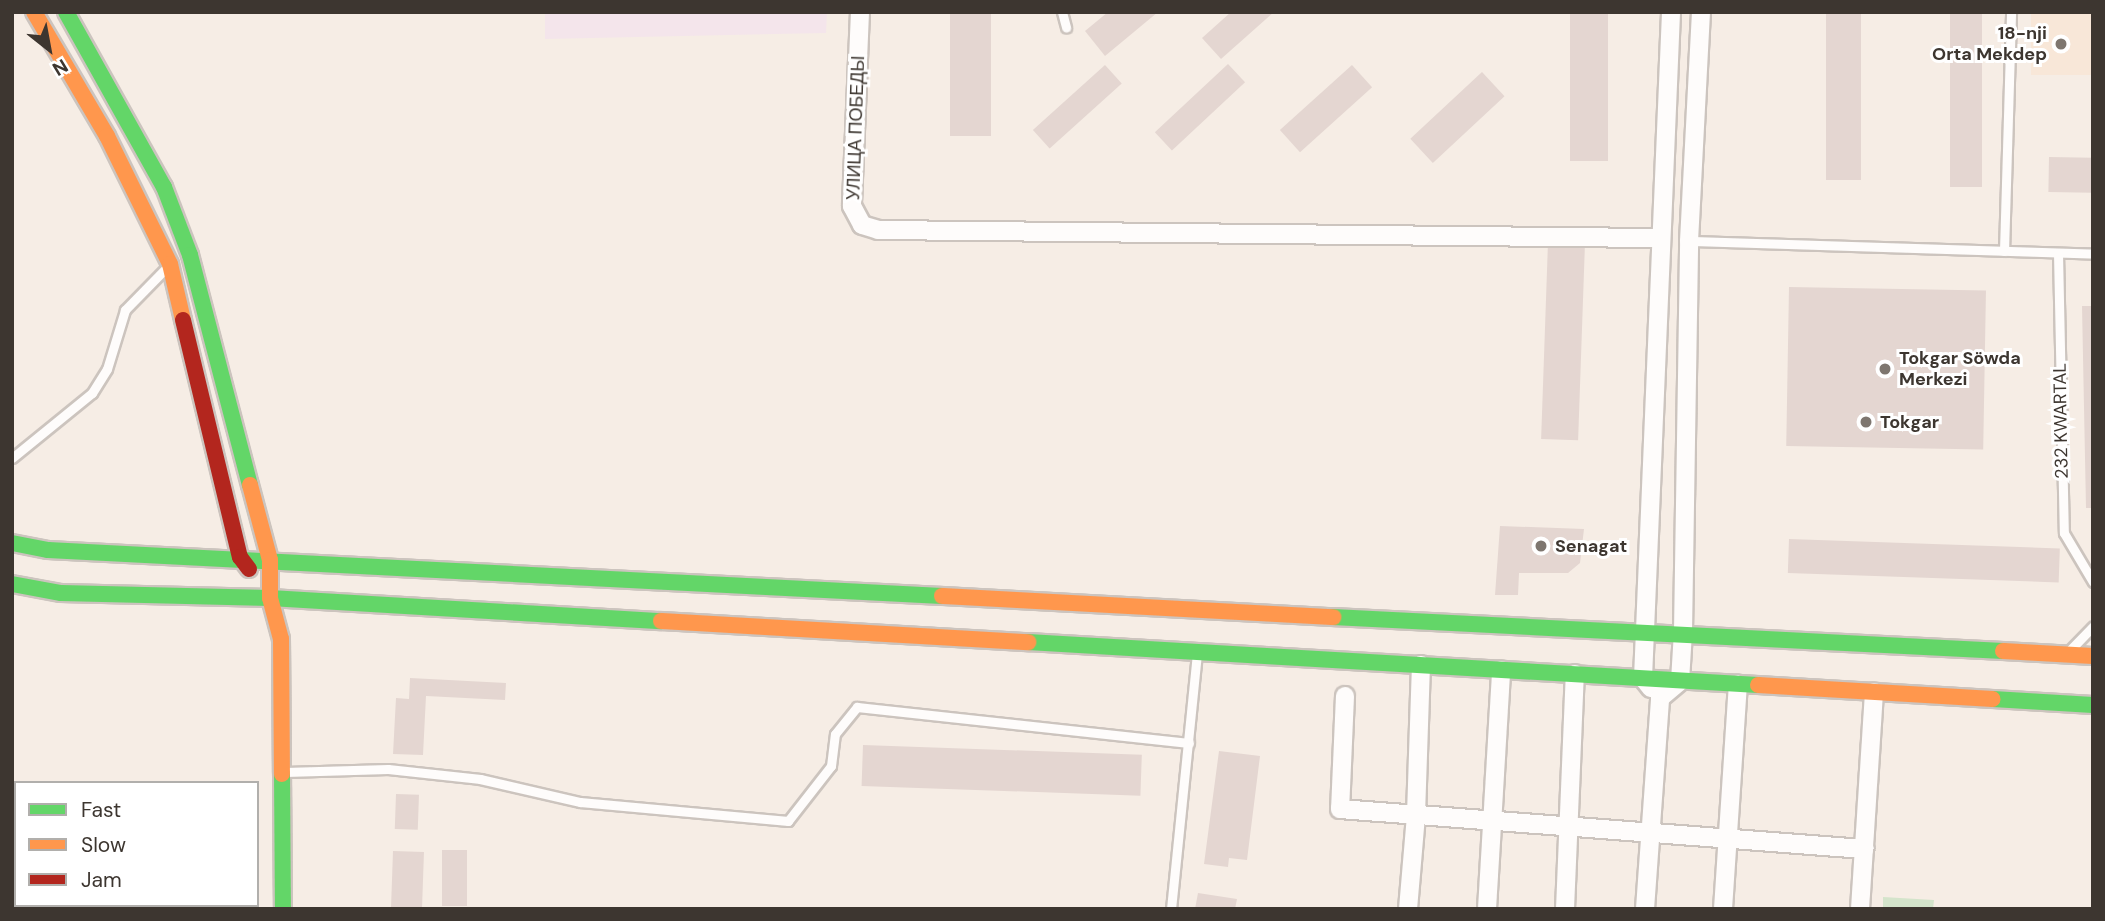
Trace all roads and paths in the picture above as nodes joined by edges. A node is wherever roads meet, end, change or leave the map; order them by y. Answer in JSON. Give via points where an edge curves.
{"nodes":[{"id":1,"x":34,"y":12,"type":"edge"},
{"id":2,"x":66,"y":12,"type":"edge"},
{"id":3,"x":860,"y":12,"type":"edge"},
{"id":4,"x":1062,"y":12,"type":"edge"},
{"id":5,"x":1671,"y":12,"type":"edge"},
{"id":6,"x":1701,"y":12,"type":"edge"},
{"id":7,"x":2011,"y":12,"type":"edge"},
{"id":8,"x":1066,"y":27,"type":"dead end"},
{"id":9,"x":1661,"y":238,"type":"junction"},
{"id":10,"x":1689,"y":241,"type":"junction"},
{"id":11,"x":2004,"y":251,"type":"junction"},
{"id":12,"x":2058,"y":253,"type":"junction"},
{"id":13,"x":2093,"y":254,"type":"edge"},
{"id":14,"x":170,"y":264,"type":"junction"},
{"id":15,"x":12,"y":458,"type":"edge"},
{"id":16,"x":12,"y":543,"type":"edge"},
{"id":17,"x":240,"y":557,"type":"junction"},
{"id":18,"x":270,"y":560,"type":"junction"},
{"id":19,"x":2093,"y":582,"type":"edge"},
{"id":20,"x":12,"y":584,"type":"edge"},
{"id":21,"x":270,"y":598,"type":"junction"},
{"id":22,"x":2093,"y":626,"type":"edge"},
{"id":23,"x":1645,"y":630,"type":"junction"},
{"id":24,"x":1683,"y":632,"type":"junction"},
{"id":25,"x":1197,"y":652,"type":"junction"},
{"id":26,"x":2067,"y":654,"type":"junction"},
{"id":27,"x":2093,"y":656,"type":"edge"},
{"id":28,"x":1421,"y":665,"type":"junction"},
{"id":29,"x":1501,"y":670,"type":"junction"},
{"id":30,"x":1575,"y":674,"type":"junction"},
{"id":31,"x":1643,"y":678,"type":"junction"},
{"id":32,"x":1680,"y":681,"type":"junction"},
{"id":33,"x":1738,"y":684,"type":"junction"},
{"id":34,"x":1874,"y":692,"type":"junction"},
{"id":35,"x":1345,"y":696,"type":"dead end"},
{"id":36,"x":1660,"y":698,"type":"junction"},
{"id":37,"x":2093,"y":705,"type":"edge"},
{"id":38,"x":1189,"y":743,"type":"junction"},
{"id":39,"x":279,"y":772,"type":"junction"},
{"id":40,"x":1416,"y":815,"type":"junction"},
{"id":41,"x":1492,"y":821,"type":"junction"},
{"id":42,"x":1571,"y":827,"type":"junction"},
{"id":43,"x":1650,"y":832,"type":"junction"},
{"id":44,"x":1727,"y":838,"type":"junction"},
{"id":45,"x":1864,"y":849,"type":"junction"},
{"id":46,"x":284,"y":909,"type":"edge"},
{"id":47,"x":1171,"y":909,"type":"edge"},
{"id":48,"x":1408,"y":909,"type":"edge"},
{"id":49,"x":1487,"y":909,"type":"edge"},
{"id":50,"x":1565,"y":909,"type":"edge"},
{"id":51,"x":1645,"y":909,"type":"edge"},
{"id":52,"x":1723,"y":909,"type":"edge"},
{"id":53,"x":1860,"y":909,"type":"edge"}],
"edges":[{"from":1,"to":14,"type":"main road","via":[[107,136]]},
{"from":2,"to":18,"type":"main road","via":[[164,187],[190,255]]},
{"from":3,"to":9,"type":"street","name":"УЛИЦА ПОБЕДЫ","via":[[852,206],[862,225],[878,230]]},
{"from":4,"to":8,"type":"lane"},
{"from":5,"to":9,"type":"street"},
{"from":6,"to":10,"type":"street"},
{"from":7,"to":11,"type":"lane"},
{"from":9,"to":23,"type":"street"},
{"from":10,"to":11,"type":"lane"},
{"from":10,"to":24,"type":"street"},
{"from":11,"to":12,"type":"lane"},
{"from":12,"to":13,"type":"lane"},
{"from":12,"to":19,"type":"lane","name":"232 KWARTAL","via":[[2064,533]]},
{"from":14,"to":15,"type":"lane","via":[[125,310],[107,369],[92,393]]},
{"from":14,"to":17,"type":"main road"},
{"from":16,"to":17,"type":"main road","via":[[48,550]]},
{"from":17,"to":18,"type":"main road"},
{"from":17,"to":21,"type":"main road"},
{"from":18,"to":21,"type":"main road"},
{"from":18,"to":23,"type":"main road"},
{"from":20,"to":21,"type":"main road","via":[[61,593]]},
{"from":21,"to":25,"type":"main road"},
{"from":21,"to":39,"type":"main road","via":[[281,639]]},
{"from":22,"to":26,"type":"lane"},
{"from":23,"to":24,"type":"main road"},
{"from":23,"to":31,"type":"street"},
{"from":24,"to":26,"type":"main road"},
{"from":24,"to":32,"type":"street"},
{"from":25,"to":28,"type":"main road"},
{"from":25,"to":38,"type":"lane"},
{"from":26,"to":27,"type":"main road"},
{"from":28,"to":29,"type":"main road"},
{"from":28,"to":40,"type":"street"},
{"from":29,"to":30,"type":"main road"},
{"from":29,"to":41,"type":"street"},
{"from":30,"to":31,"type":"main road"},
{"from":30,"to":42,"type":"street"},
{"from":31,"to":32,"type":"main road"},
{"from":31,"to":36,"type":"street"},
{"from":32,"to":33,"type":"main road"},
{"from":32,"to":36,"type":"street"},
{"from":33,"to":34,"type":"main road"},
{"from":33,"to":44,"type":"street"},
{"from":34,"to":37,"type":"main road"},
{"from":34,"to":45,"type":"street"},
{"from":35,"to":40,"type":"street","via":[[1340,809]]},
{"from":36,"to":43,"type":"street"},
{"from":38,"to":39,"type":"lane","via":[[856,707],[835,734],[831,766],[788,821],[580,802],[480,779],[388,769]]},
{"from":38,"to":47,"type":"lane"},
{"from":39,"to":46,"type":"main road"},
{"from":40,"to":41,"type":"street"},
{"from":40,"to":48,"type":"street"},
{"from":41,"to":42,"type":"street"},
{"from":41,"to":49,"type":"street"},
{"from":42,"to":43,"type":"street"},
{"from":42,"to":50,"type":"street"},
{"from":43,"to":44,"type":"street"},
{"from":43,"to":51,"type":"street"},
{"from":44,"to":45,"type":"street"},
{"from":44,"to":52,"type":"street"},
{"from":45,"to":53,"type":"street"}]}
